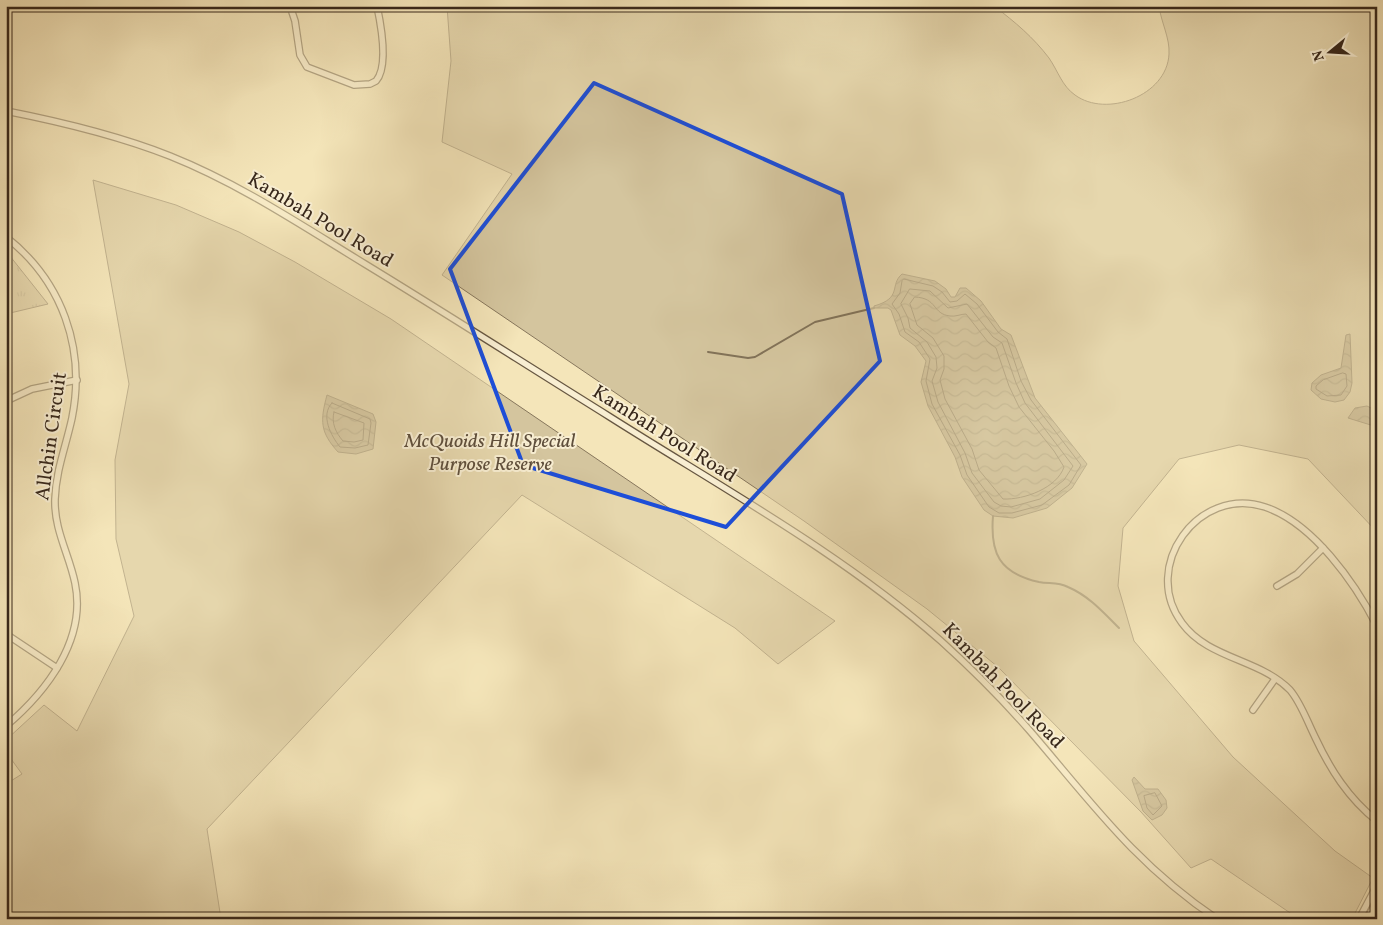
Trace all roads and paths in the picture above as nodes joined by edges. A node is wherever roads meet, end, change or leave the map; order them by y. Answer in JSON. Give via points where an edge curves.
{"nodes":[{"id":1,"x":290,"y":6,"type":"edge"},
{"id":2,"x":377,"y":6,"type":"edge"},
{"id":3,"x":6,"y":111,"type":"edge"},
{"id":4,"x":6,"y":237,"type":"edge"},
{"id":5,"x":77,"y":380,"type":"junction"},
{"id":6,"x":6,"y":401,"type":"edge"},
{"id":7,"x":1323,"y":548,"type":"junction"},
{"id":8,"x":1277,"y":586,"type":"dead end"},
{"id":9,"x":1377,"y":626,"type":"edge"},
{"id":10,"x":6,"y":634,"type":"edge"},
{"id":11,"x":57,"y":668,"type":"junction"},
{"id":12,"x":1275,"y":679,"type":"junction"},
{"id":13,"x":1253,"y":710,"type":"dead end"},
{"id":14,"x":6,"y":726,"type":"edge"},
{"id":15,"x":1377,"y":820,"type":"edge"},
{"id":16,"x":1377,"y":885,"type":"edge"},
{"id":17,"x":1377,"y":901,"type":"edge"},
{"id":18,"x":1217,"y":919,"type":"edge"},
{"id":19,"x":1359,"y":919,"type":"edge"},
{"id":20,"x":1367,"y":919,"type":"edge"}],
"edges":[{"from":1,"to":2,"type":"street","via":[[302,61],[310,69],[360,86],[376,81],[383,68]]},
{"from":3,"to":18,"type":"street","name":"Kambah Pool Road","via":[[67,123],[127,140],[228,182],[401,286],[835,559],[906,611],[961,660],[1022,722],[1131,849],[1177,890]]},
{"from":4,"to":5,"type":"street","name":"Allchin Circuit","via":[[32,260],[58,298],[73,340]]},
{"from":5,"to":6,"type":"street","via":[[32,389]]},
{"from":5,"to":11,"type":"street","name":"Allchin Circuit","via":[[71,421],[57,471],[55,502],[58,532],[75,583],[77,608],[70,641]]},
{"from":7,"to":8,"type":"street","via":[[1297,574]]},
{"from":7,"to":9,"type":"street","via":[[1350,580]]},
{"from":7,"to":12,"type":"street","via":[[1272,510],[1240,504],[1202,515],[1181,536],[1173,552],[1167,586],[1180,622],[1204,643]]},
{"from":10,"to":11,"type":"street"},
{"from":11,"to":14,"type":"street","name":"Allchin Circuit","via":[[28,706]]},
{"from":12,"to":13,"type":"street"},
{"from":12,"to":15,"type":"street","via":[[1297,700],[1338,780]]},
{"from":16,"to":19,"type":"street"},
{"from":17,"to":20,"type":"street"}]}
